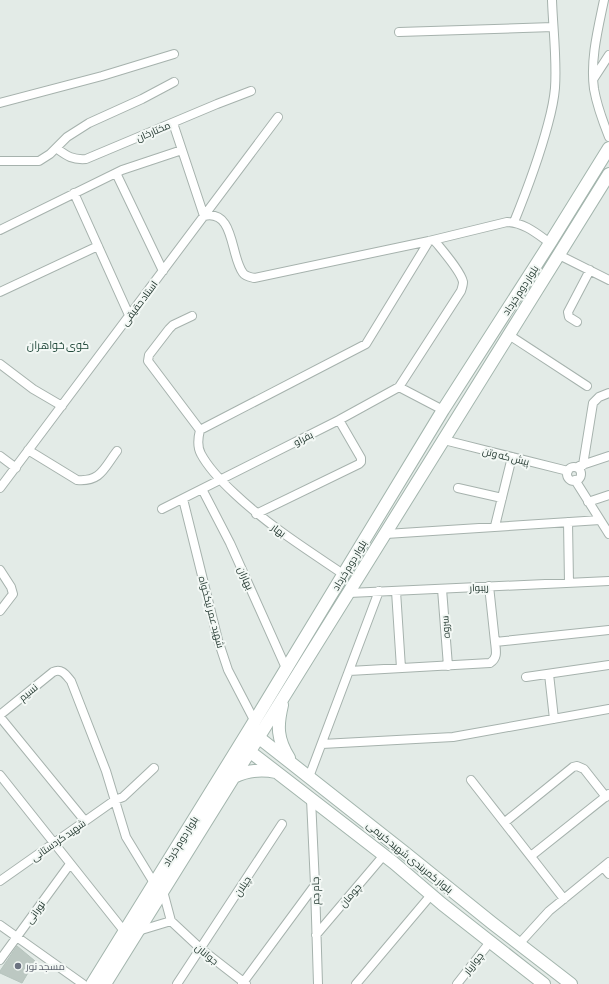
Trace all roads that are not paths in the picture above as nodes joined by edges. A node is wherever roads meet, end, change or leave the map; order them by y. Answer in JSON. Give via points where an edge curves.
{"nodes":[{"id":1,"x":552,"y":0,"type":"edge"},
{"id":2,"x":604,"y":0,"type":"edge"},
{"id":3,"x":553,"y":27,"type":"junction"},
{"id":4,"x":399,"y":32,"type":"dead end"},
{"id":5,"x":174,"y":54,"type":"dead end"},
{"id":6,"x":609,"y":55,"type":"edge"},
{"id":7,"x":594,"y":78,"type":"junction"},
{"id":8,"x":174,"y":82,"type":"dead end"},
{"id":9,"x":251,"y":91,"type":"dead end"},
{"id":10,"x":0,"y":103,"type":"edge"},
{"id":11,"x":278,"y":117,"type":"dead end"},
{"id":12,"x":173,"y":123,"type":"junction"},
{"id":13,"x":609,"y":137,"type":"edge"},
{"id":14,"x":56,"y":148,"type":"junction"},
{"id":15,"x":609,"y":148,"type":"edge"},
{"id":16,"x":182,"y":150,"type":"junction"},
{"id":17,"x":0,"y":161,"type":"edge"},
{"id":18,"x":116,"y":173,"type":"junction"},
{"id":19,"x":609,"y":174,"type":"edge"},
{"id":20,"x":74,"y":193,"type":"junction"},
{"id":21,"x":204,"y":216,"type":"junction"},
{"id":22,"x":514,"y":222,"type":"junction"},
{"id":23,"x":0,"y":230,"type":"edge"},
{"id":24,"x":431,"y":241,"type":"junction"},
{"id":25,"x":550,"y":244,"type":"junction"},
{"id":26,"x":98,"y":246,"type":"junction"},
{"id":27,"x":559,"y":255,"type":"junction"},
{"id":28,"x":590,"y":270,"type":"junction"},
{"id":29,"x":163,"y":271,"type":"junction"},
{"id":30,"x":609,"y":280,"type":"edge"},
{"id":31,"x":0,"y":292,"type":"edge"},
{"id":32,"x":129,"y":316,"type":"junction"},
{"id":33,"x":192,"y":316,"type":"dead end"},
{"id":34,"x":577,"y":322,"type":"dead end"},
{"id":35,"x":509,"y":335,"type":"junction"},
{"id":36,"x":0,"y":364,"type":"edge"},
{"id":37,"x":587,"y":386,"type":"dead end"},
{"id":38,"x":399,"y":387,"type":"junction"},
{"id":39,"x":609,"y":393,"type":"edge"},
{"id":40,"x":62,"y":406,"type":"junction"},
{"id":41,"x":443,"y":410,"type":"junction"},
{"id":42,"x":339,"y":420,"type":"junction"},
{"id":43,"x":200,"y":430,"type":"junction"},
{"id":44,"x":444,"y":440,"type":"junction"},
{"id":45,"x":28,"y":450,"type":"junction"},
{"id":46,"x":117,"y":451,"type":"dead end"},
{"id":47,"x":0,"y":456,"type":"edge"},
{"id":48,"x":609,"y":456,"type":"edge"},
{"id":49,"x":512,"y":457,"type":"junction"},
{"id":50,"x":580,"y":466,"type":"junction"},
{"id":51,"x":16,"y":468,"type":"junction"},
{"id":52,"x":568,"y":471,"type":"junction"},
{"id":53,"x":220,"y":479,"type":"junction"},
{"id":54,"x":575,"y":480,"type":"junction"},
{"id":55,"x":0,"y":488,"type":"edge"},
{"id":56,"x":458,"y":488,"type":"dead end"},
{"id":57,"x":202,"y":489,"type":"junction"},
{"id":58,"x":609,"y":495,"type":"edge"},
{"id":59,"x":183,"y":498,"type":"junction"},
{"id":60,"x":502,"y":498,"type":"junction"},
{"id":61,"x":588,"y":502,"type":"junction"},
{"id":62,"x":162,"y":509,"type":"dead end"},
{"id":63,"x":256,"y":514,"type":"junction"},
{"id":64,"x":600,"y":520,"type":"junction"},
{"id":65,"x":568,"y":522,"type":"junction"},
{"id":66,"x":495,"y":526,"type":"junction"},
{"id":67,"x":386,"y":534,"type":"junction"},
{"id":68,"x":609,"y":534,"type":"edge"},
{"id":69,"x":0,"y":570,"type":"edge"},
{"id":70,"x":344,"y":574,"type":"junction"},
{"id":71,"x":609,"y":581,"type":"edge"},
{"id":72,"x":569,"y":583,"type":"junction"},
{"id":73,"x":489,"y":586,"type":"junction"},
{"id":74,"x":442,"y":589,"type":"junction"},
{"id":75,"x":379,"y":591,"type":"junction"},
{"id":76,"x":396,"y":591,"type":"junction"},
{"id":77,"x":349,"y":593,"type":"junction"},
{"id":78,"x":0,"y":610,"type":"edge"},
{"id":79,"x":609,"y":630,"type":"edge"},
{"id":80,"x":495,"y":642,"type":"junction"},
{"id":81,"x":609,"y":665,"type":"edge"},
{"id":82,"x":448,"y":666,"type":"junction"},
{"id":83,"x":286,"y":668,"type":"junction"},
{"id":84,"x":401,"y":668,"type":"junction"},
{"id":85,"x":349,"y":671,"type":"junction"},
{"id":86,"x":549,"y":674,"type":"junction"},
{"id":87,"x":526,"y":677,"type":"dead end"},
{"id":88,"x":283,"y":699,"type":"junction"},
{"id":89,"x":609,"y":709,"type":"edge"},
{"id":90,"x":0,"y":716,"type":"edge"},
{"id":91,"x":554,"y":719,"type":"junction"},
{"id":92,"x":251,"y":725,"type":"junction"},
{"id":93,"x":259,"y":738,"type":"junction"},
{"id":94,"x":240,"y":744,"type":"junction"},
{"id":95,"x":322,"y":744,"type":"junction"},
{"id":96,"x":250,"y":751,"type":"junction"},
{"id":97,"x":293,"y":764,"type":"junction"},
{"id":98,"x":154,"y":768,"type":"dead end"},
{"id":99,"x":277,"y":772,"type":"junction"},
{"id":100,"x":0,"y":774,"type":"edge"},
{"id":101,"x":234,"y":777,"type":"junction"},
{"id":102,"x":309,"y":777,"type":"junction"},
{"id":103,"x":471,"y":780,"type":"dead end"},
{"id":104,"x":607,"y":796,"type":"edge"},
{"id":105,"x":311,"y":799,"type":"junction"},
{"id":106,"x":115,"y":800,"type":"junction"},
{"id":107,"x":205,"y":801,"type":"junction"},
{"id":108,"x":214,"y":809,"type":"junction"},
{"id":109,"x":85,"y":821,"type":"junction"},
{"id":110,"x":505,"y":822,"type":"junction"},
{"id":111,"x":282,"y":824,"type":"dead end"},
{"id":112,"x":54,"y":844,"type":"junction"},
{"id":113,"x":384,"y":855,"type":"junction"},
{"id":114,"x":531,"y":856,"type":"junction"},
{"id":115,"x":70,"y":864,"type":"junction"},
{"id":116,"x":607,"y":868,"type":"edge"},
{"id":117,"x":2,"y":877,"type":"edge"},
{"id":118,"x":154,"y":883,"type":"junction"},
{"id":119,"x":315,"y":885,"type":"junction"},
{"id":120,"x":163,"y":892,"type":"junction"},
{"id":121,"x":431,"y":895,"type":"junction"},
{"id":122,"x":564,"y":898,"type":"junction"},
{"id":123,"x":171,"y":922,"type":"junction"},
{"id":124,"x":0,"y":925,"type":"edge"},
{"id":125,"x":124,"y":932,"type":"junction"},
{"id":126,"x":138,"y":932,"type":"junction"},
{"id":127,"x":316,"y":935,"type":"junction"},
{"id":128,"x":16,"y":937,"type":"junction"},
{"id":129,"x":490,"y":942,"type":"junction"},
{"id":130,"x":519,"y":944,"type":"junction"},
{"id":131,"x":201,"y":949,"type":"junction"},
{"id":132,"x":0,"y":960,"type":"edge"},
{"id":133,"x":108,"y":983,"type":"edge"},
{"id":134,"x":244,"y":983,"type":"edge"},
{"id":135,"x":83,"y":984,"type":"edge"},
{"id":136,"x":92,"y":984,"type":"edge"},
{"id":137,"x":177,"y":984,"type":"edge"},
{"id":138,"x":318,"y":984,"type":"edge"},
{"id":139,"x":356,"y":984,"type":"edge"},
{"id":140,"x":457,"y":984,"type":"edge"},
{"id":141,"x":544,"y":984,"type":"edge"},
{"id":142,"x":571,"y":984,"type":"edge"}],
"edges":[{"from":1,"to":3,"type":"street"},
{"from":2,"to":7,"type":"street","via":[[595,49]]},
{"from":3,"to":4,"type":"street"},
{"from":3,"to":22,"type":"street","via":[[555,88],[552,108],[542,146]]},
{"from":5,"to":10,"type":"street"},
{"from":6,"to":7,"type":"street"},
{"from":7,"to":13,"type":"street","via":[[594,90],[601,119]]},
{"from":8,"to":14,"type":"street","via":[[89,123],[67,137]]},
{"from":9,"to":12,"type":"street","name":"مختارخان"},
{"from":11,"to":21,"type":"street","name":"استاد حقیقی"},
{"from":12,"to":14,"type":"street","name":"مختارخان","via":[[86,160],[76,160]]},
{"from":12,"to":16,"type":"street"},
{"from":14,"to":17,"type":"street","via":[[39,161]]},
{"from":15,"to":25,"type":"street","name":"بلوار دوم خرداد"},
{"from":16,"to":18,"type":"street"},
{"from":16,"to":21,"type":"street"},
{"from":18,"to":20,"type":"street"},
{"from":18,"to":29,"type":"street"},
{"from":19,"to":27,"type":"street","name":"بلوار دوم خرداد"},
{"from":20,"to":23,"type":"street"},
{"from":20,"to":26,"type":"street"},
{"from":21,"to":24,"type":"street","via":[[211,214],[223,221],[243,274],[254,278]]},
{"from":21,"to":29,"type":"street","name":"استاد حقیقی"},
{"from":22,"to":24,"type":"street"},
{"from":22,"to":25,"type":"street","via":[[530,228]]},
{"from":24,"to":38,"type":"street","via":[[446,255],[463,281],[461,291]]},
{"from":24,"to":43,"type":"street","via":[[366,344]]},
{"from":25,"to":41,"type":"street","name":"بلوار دوم خرداد"},
{"from":26,"to":31,"type":"street"},
{"from":26,"to":32,"type":"street"},
{"from":27,"to":28,"type":"street"},
{"from":27,"to":35,"type":"street","name":"بلوار دوم خرداد"},
{"from":28,"to":30,"type":"street"},
{"from":28,"to":34,"type":"street","via":[[568,312],[568,317]]},
{"from":29,"to":32,"type":"street","name":"استاد حقیقی"},
{"from":32,"to":40,"type":"street","name":"استاد حقیقی"},
{"from":33,"to":43,"type":"street","via":[[169,328],[149,355],[148,361]]},
{"from":35,"to":37,"type":"street"},
{"from":35,"to":44,"type":"street","name":"بلوار دوم خرداد"},
{"from":36,"to":40,"type":"street","via":[[33,389]]},
{"from":38,"to":41,"type":"street"},
{"from":38,"to":42,"type":"street","name":"بفراو"},
{"from":39,"to":50,"type":"street","via":[[599,397],[594,403]]},
{"from":40,"to":45,"type":"street","name":"استاد حقیقی"},
{"from":41,"to":70,"type":"street","name":"بلوار دوم خرداد"},
{"from":42,"to":53,"type":"street","name":"بفراو"},
{"from":42,"to":63,"type":"street","via":[[361,462]]},
{"from":43,"to":53,"type":"street","name":"بهار","via":[[200,454]]},
{"from":44,"to":49,"type":"street","name":"پیش که وتن"},
{"from":44,"to":67,"type":"street","name":"بلوار دوم خرداد"},
{"from":45,"to":46,"type":"street","via":[[77,480],[92,480],[100,475]]},
{"from":45,"to":51,"type":"street","name":"استاد حقیقی"},
{"from":47,"to":51,"type":"street"},
{"from":48,"to":50,"type":"street"},
{"from":49,"to":52,"type":"street","name":"پیش که وتن"},
{"from":49,"to":60,"type":"street"},
{"from":50,"to":52,"type":"street","via":[[571,467]]},
{"from":50,"to":54,"type":"street","via":[[581,476]]},
{"from":51,"to":55,"type":"street","name":"استاد حقیقی"},
{"from":52,"to":54,"type":"street","via":[[568,477]]},
{"from":53,"to":57,"type":"street","name":"بفراو"},
{"from":53,"to":63,"type":"street","name":"بهار"},
{"from":54,"to":61,"type":"street"},
{"from":56,"to":60,"type":"street"},
{"from":57,"to":59,"type":"street","name":"بفراو"},
{"from":57,"to":83,"type":"street","name":"بهاران","via":[[230,543]]},
{"from":58,"to":61,"type":"street"},
{"from":59,"to":62,"type":"street","name":"بفراو"},
{"from":59,"to":92,"type":"street","name":"شهید عمر نیکخواه","via":[[218,640]]},
{"from":60,"to":66,"type":"street"},
{"from":61,"to":64,"type":"street"},
{"from":63,"to":70,"type":"street","name":"بهار"},
{"from":64,"to":65,"type":"street"},
{"from":64,"to":68,"type":"street"},
{"from":65,"to":66,"type":"street"},
{"from":65,"to":72,"type":"street"},
{"from":66,"to":67,"type":"street"},
{"from":67,"to":77,"type":"street","name":"بلوار دوم خرداد"},
{"from":69,"to":78,"type":"street","via":[[13,594]]},
{"from":70,"to":83,"type":"street","name":"بلوار دوم خرداد"},
{"from":71,"to":72,"type":"street","name":"ریبوار"},
{"from":72,"to":73,"type":"street","name":"ریبوار"},
{"from":73,"to":74,"type":"street","name":"ریبوار"},
{"from":73,"to":80,"type":"street"},
{"from":74,"to":76,"type":"street","name":"ریبوار"},
{"from":74,"to":82,"type":"street","name":"سروه"},
{"from":75,"to":76,"type":"street","name":"ریبوار"},
{"from":75,"to":77,"type":"street","name":"ریبوار"},
{"from":75,"to":85,"type":"street"},
{"from":76,"to":84,"type":"street"},
{"from":77,"to":88,"type":"street","name":"بلوار دوم خرداد"},
{"from":79,"to":80,"type":"street"},
{"from":80,"to":82,"type":"street","via":[[496,657],[490,663]]},
{"from":81,"to":86,"type":"street"},
{"from":82,"to":84,"type":"street"},
{"from":83,"to":92,"type":"street","name":"بلوار دوم خرداد"},
{"from":84,"to":85,"type":"street"},
{"from":85,"to":95,"type":"street"},
{"from":86,"to":87,"type":"street"},
{"from":86,"to":91,"type":"street"},
{"from":88,"to":93,"type":"street","name":"بلوار دوم خرداد"},
{"from":88,"to":97,"type":"street","via":[[278,729],[281,745]]},
{"from":89,"to":91,"type":"street"},
{"from":90,"to":106,"type":"street","name":"نسیم","via":[[56,670],[65,673],[71,682]]},
{"from":90,"to":109,"type":"street"},
{"from":91,"to":95,"type":"street","via":[[453,737]]},
{"from":92,"to":93,"type":"street","name":"بلوار کمربندی شهید کریمی"},
{"from":92,"to":94,"type":"street","name":"بلوار دوم خرداد"},
{"from":93,"to":96,"type":"street","name":"بلوار دوم خرداد"},
{"from":93,"to":97,"type":"street","name":"بلوار کمربندی شهید کریمی"},
{"from":94,"to":96,"type":"street","name":"بلوار کمربندی شهید کریمی"},
{"from":94,"to":107,"type":"street","name":"بلوار دوم خرداد"},
{"from":95,"to":102,"type":"street"},
{"from":96,"to":99,"type":"street","name":"بلوار کمربندی شهید کریمی"},
{"from":96,"to":101,"type":"street","name":"بلوار دوم خرداد"},
{"from":97,"to":102,"type":"street","name":"بلوار کمربندی شهید کریمی"},
{"from":98,"to":106,"type":"street","name":"شهید کردستانی","via":[[123,797]]},
{"from":99,"to":101,"type":"street","via":[[252,771]]},
{"from":99,"to":105,"type":"street","name":"بلوار کمربندی شهید کریمی"},
{"from":100,"to":112,"type":"street"},
{"from":101,"to":108,"type":"street","name":"بلوار دوم خرداد"},
{"from":102,"to":130,"type":"street","name":"بلوار کمربندی شهید کریمی"},
{"from":103,"to":110,"type":"street"},
{"from":104,"to":110,"type":"street","via":[[584,769],[573,767]]},
{"from":104,"to":114,"type":"street"},
{"from":105,"to":113,"type":"street","name":"بلوار کمربندی شهید کریمی"},
{"from":105,"to":119,"type":"street","name":"جام جم"},
{"from":106,"to":109,"type":"street","name":"شهید کردستانی"},
{"from":106,"to":118,"type":"street","via":[[126,836]]},
{"from":107,"to":108,"type":"street"},
{"from":107,"to":118,"type":"street","name":"بلوار دوم خرداد"},
{"from":108,"to":120,"type":"street","name":"بلوار دوم خرداد"},
{"from":109,"to":112,"type":"street","name":"شهید کردستانی"},
{"from":110,"to":114,"type":"street"},
{"from":111,"to":131,"type":"street","name":"چیلان"},
{"from":112,"to":115,"type":"street"},
{"from":112,"to":117,"type":"street","name":"شهید کردستانی"},
{"from":113,"to":121,"type":"street","name":"بلوار کمربندی شهید کریمی"},
{"from":113,"to":127,"type":"street","name":"چومان"},
{"from":114,"to":122,"type":"street"},
{"from":115,"to":125,"type":"street"},
{"from":115,"to":128,"type":"street","name":"نورانی"},
{"from":116,"to":122,"type":"street"},
{"from":118,"to":125,"type":"street","name":"بلوار دوم خرداد"},
{"from":119,"to":127,"type":"street","name":"جام جم"},
{"from":119,"to":134,"type":"street"},
{"from":120,"to":123,"type":"street"},
{"from":120,"to":126,"type":"street","name":"بلوار دوم خرداد"},
{"from":121,"to":129,"type":"street","name":"بلوار کمربندی شهید کریمی"},
{"from":121,"to":139,"type":"street"},
{"from":122,"to":130,"type":"street"},
{"from":123,"to":126,"type":"street"},
{"from":123,"to":131,"type":"street","name":"جوانان"},
{"from":124,"to":128,"type":"street"},
{"from":125,"to":136,"type":"street","name":"بلوار دوم خرداد"},
{"from":126,"to":133,"type":"street","name":"بلوار دوم خرداد"},
{"from":127,"to":138,"type":"street","name":"جام جم"},
{"from":128,"to":132,"type":"street","name":"نورانی"},
{"from":128,"to":135,"type":"street"},
{"from":129,"to":140,"type":"street","name":"چواریار"},
{"from":129,"to":141,"type":"street","name":"بلوار کمربندی شهید کریمی"},
{"from":130,"to":142,"type":"street","name":"بلوار کمربندی شهید کریمی"},
{"from":131,"to":134,"type":"street","name":"جوانان"},
{"from":131,"to":137,"type":"street","name":"چیلان"}]}
